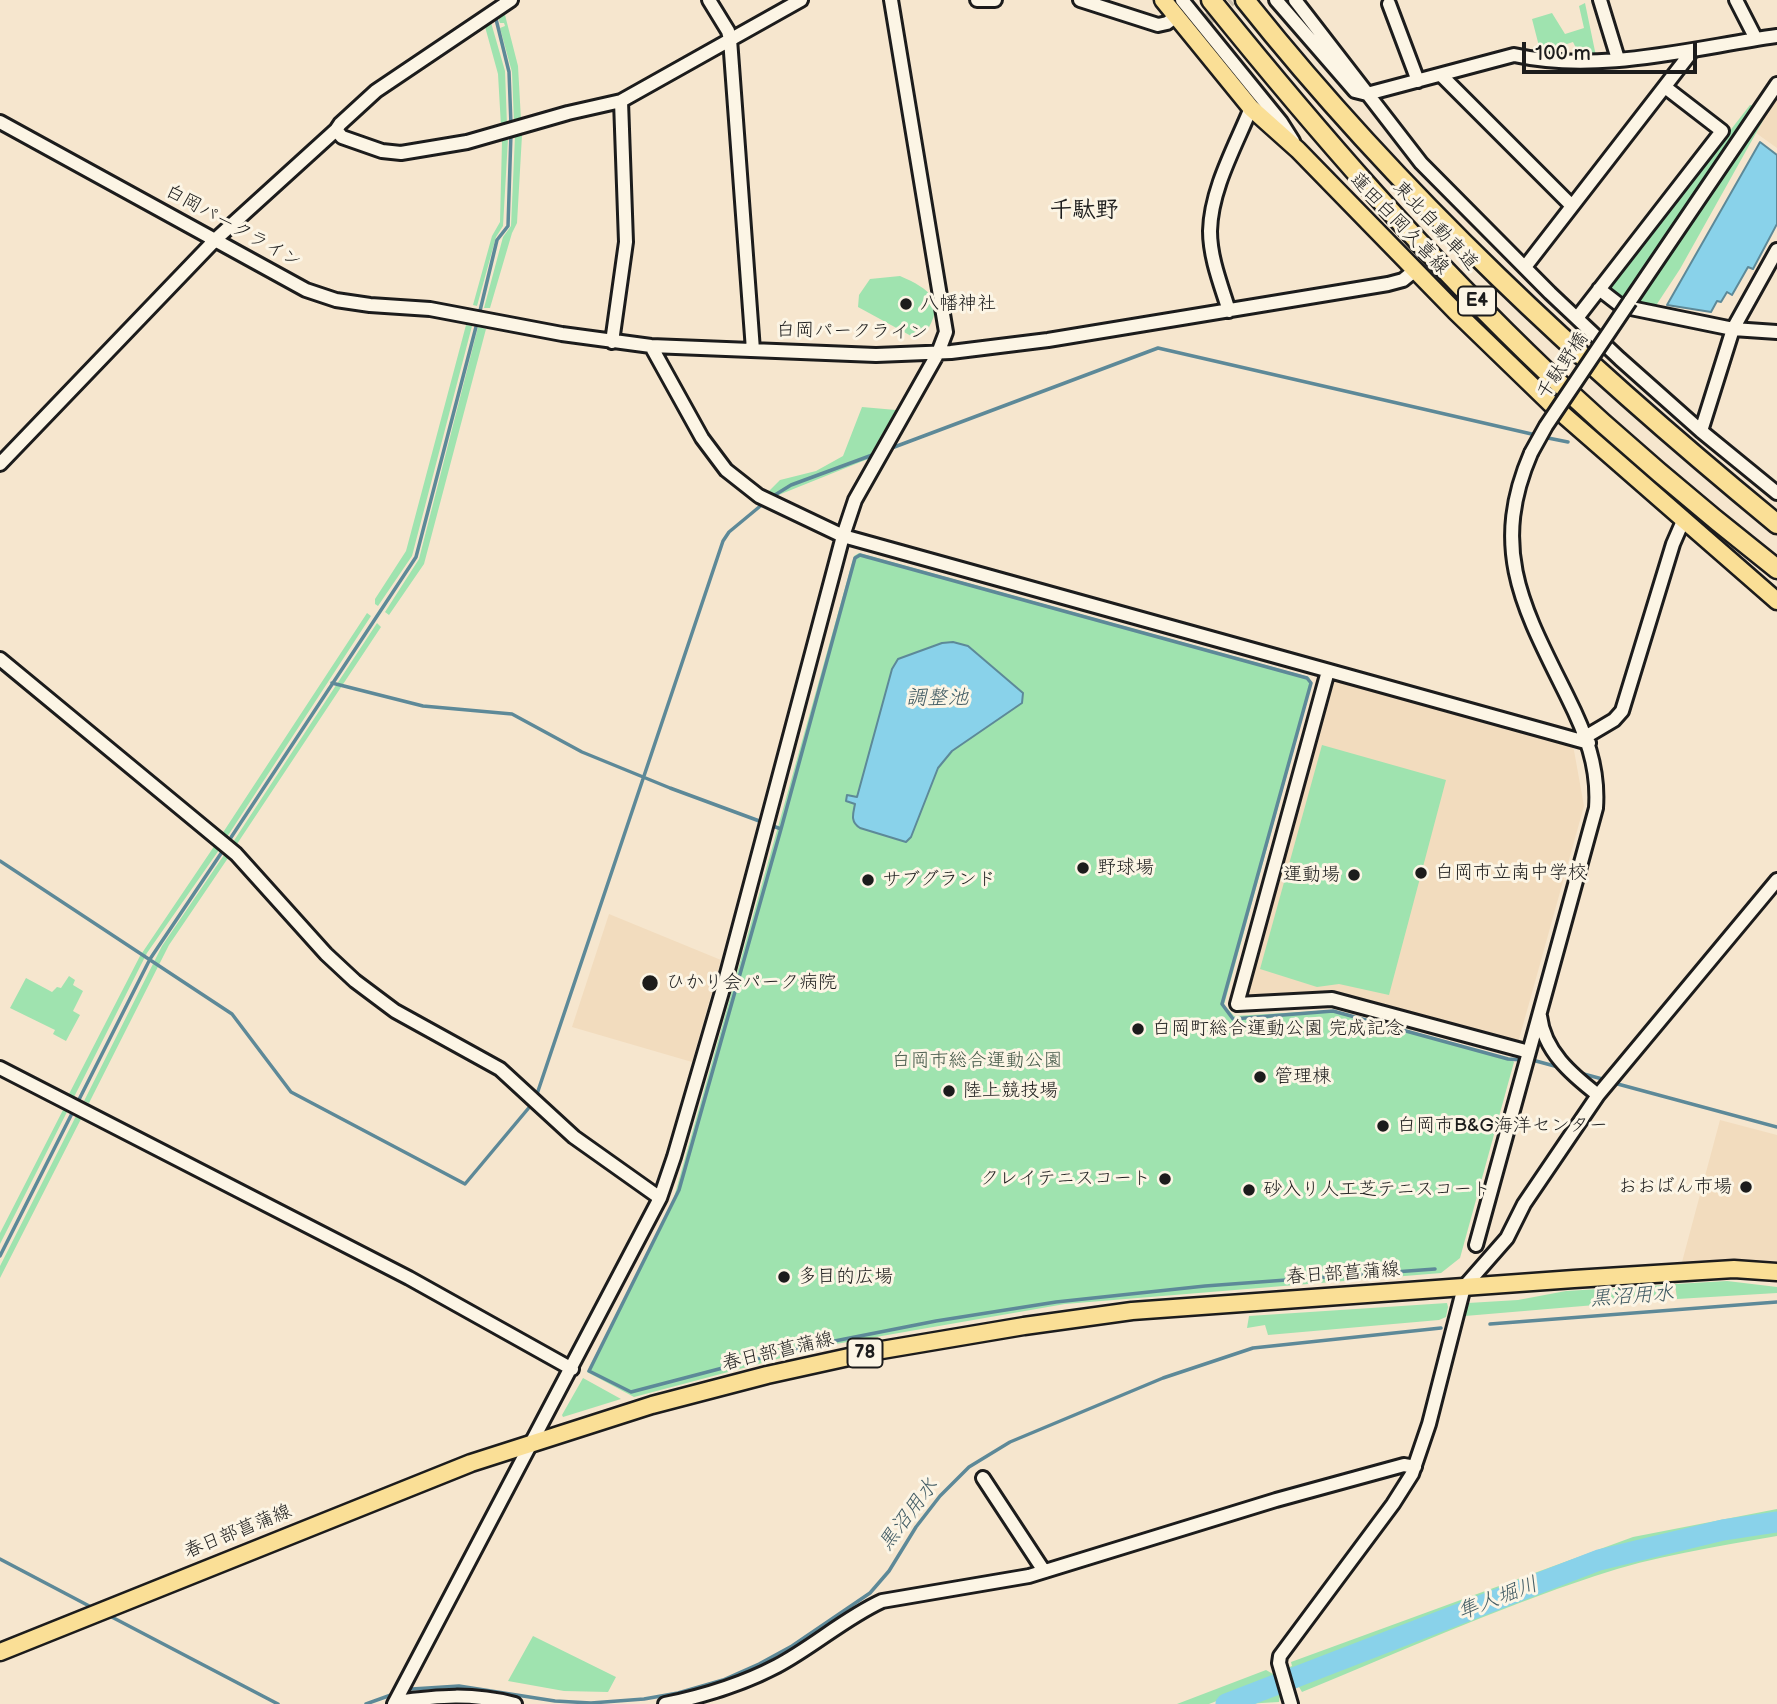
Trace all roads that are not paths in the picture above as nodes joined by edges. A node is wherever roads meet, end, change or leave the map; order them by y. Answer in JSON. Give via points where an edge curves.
{"nodes":[{"id":1,"x":709,"y":0,"type":"edge"},
{"id":2,"x":801,"y":0,"type":"edge"},
{"id":3,"x":891,"y":0,"type":"edge"},
{"id":4,"x":976,"y":0,"type":"edge"},
{"id":5,"x":995,"y":0,"type":"edge"},
{"id":6,"x":1080,"y":0,"type":"edge"},
{"id":7,"x":1163,"y":0,"type":"edge"},
{"id":8,"x":1182,"y":0,"type":"edge"},
{"id":9,"x":1211,"y":0,"type":"edge"},
{"id":10,"x":1245,"y":0,"type":"edge"},
{"id":11,"x":1276,"y":0,"type":"edge"},
{"id":12,"x":1294,"y":0,"type":"edge"},
{"id":13,"x":1600,"y":0,"type":"edge"},
{"id":14,"x":1736,"y":0,"type":"edge"},
{"id":15,"x":507,"y":2,"type":"edge"},
{"id":16,"x":1389,"y":4,"type":"dead end"},
{"id":17,"x":1175,"y":17,"type":"junction"},
{"id":18,"x":1777,"y":36,"type":"edge"},
{"id":19,"x":730,"y":39,"type":"junction"},
{"id":20,"x":1756,"y":39,"type":"junction"},
{"id":21,"x":1693,"y":50,"type":"junction"},
{"id":22,"x":1618,"y":59,"type":"junction"},
{"id":23,"x":1441,"y":76,"type":"junction"},
{"id":24,"x":1418,"y":81,"type":"junction"},
{"id":25,"x":1777,"y":83,"type":"edge"},
{"id":26,"x":1665,"y":87,"type":"junction"},
{"id":27,"x":1367,"y":94,"type":"junction"},
{"id":28,"x":621,"y":101,"type":"junction"},
{"id":29,"x":1251,"y":108,"type":"junction"},
{"id":30,"x":0,"y":122,"type":"edge"},
{"id":31,"x":336,"y":131,"type":"junction"},
{"id":32,"x":1298,"y":150,"type":"junction"},
{"id":33,"x":1572,"y":206,"type":"junction"},
{"id":34,"x":216,"y":239,"type":"junction"},
{"id":35,"x":1776,"y":255,"type":"edge"},
{"id":36,"x":1525,"y":267,"type":"junction"},
{"id":37,"x":1414,"y":271,"type":"junction"},
{"id":38,"x":1599,"y":289,"type":"junction"},
{"id":39,"x":1229,"y":310,"type":"junction"},
{"id":40,"x":1577,"y":318,"type":"junction"},
{"id":41,"x":1733,"y":329,"type":"junction"},
{"id":42,"x":1777,"y":332,"type":"edge"},
{"id":43,"x":612,"y":342,"type":"junction"},
{"id":44,"x":651,"y":346,"type":"junction"},
{"id":45,"x":753,"y":350,"type":"junction"},
{"id":46,"x":937,"y":353,"type":"junction"},
{"id":47,"x":1701,"y":431,"type":"junction"},
{"id":48,"x":0,"y":464,"type":"edge"},
{"id":49,"x":1775,"y":487,"type":"edge"},
{"id":50,"x":1683,"y":521,"type":"junction"},
{"id":51,"x":1777,"y":524,"type":"edge"},
{"id":52,"x":843,"y":536,"type":"junction"},
{"id":53,"x":1777,"y":569,"type":"edge"},
{"id":54,"x":1777,"y":601,"type":"edge"},
{"id":55,"x":0,"y":659,"type":"edge"},
{"id":56,"x":1328,"y":671,"type":"junction"},
{"id":57,"x":1588,"y":739,"type":"junction"},
{"id":58,"x":1777,"y":880,"type":"edge"},
{"id":59,"x":1540,"y":1013,"type":"junction"},
{"id":60,"x":1529,"y":1052,"type":"junction"},
{"id":61,"x":0,"y":1068,"type":"edge"},
{"id":62,"x":1598,"y":1094,"type":"junction"},
{"id":63,"x":660,"y":1198,"type":"junction"},
{"id":64,"x":1476,"y":1245,"type":"dead end"},
{"id":65,"x":1777,"y":1272,"type":"edge"},
{"id":66,"x":1464,"y":1287,"type":"junction"},
{"id":67,"x":572,"y":1369,"type":"junction"},
{"id":68,"x":531,"y":1443,"type":"junction"},
{"id":69,"x":1415,"y":1466,"type":"junction"},
{"id":70,"x":983,"y":1478,"type":"dead end"},
{"id":71,"x":1044,"y":1572,"type":"junction"},
{"id":72,"x":0,"y":1652,"type":"edge"},
{"id":73,"x":1291,"y":1700,"type":"edge"},
{"id":74,"x":395,"y":1703,"type":"edge"},
{"id":75,"x":515,"y":1704,"type":"edge"},
{"id":76,"x":665,"y":1704,"type":"edge"}],
"edges":[{"from":1,"to":19,"type":"street"},
{"from":2,"to":19,"type":"street"},
{"from":3,"to":46,"type":"street","via":[[946,332]]},
{"from":4,"to":5,"type":"street"},
{"from":6,"to":17,"type":"street","via":[[1158,25]]},
{"from":7,"to":17,"type":"main road","name":"蓮田白岡久喜線"},
{"from":8,"to":32,"type":"street","via":[[1281,122]]},
{"from":9,"to":53,"type":"highway","name":"東北自動車道","number":"E4","via":[[1331,143],[1474,298],[1605,424]]},
{"from":10,"to":51,"type":"highway","name":"東北自動車道","number":"E4","via":[[1353,127],[1452,231],[1600,371]]},
{"from":11,"to":27,"type":"street","via":[[1355,91]]},
{"from":12,"to":27,"type":"street"},
{"from":13,"to":22,"type":"street"},
{"from":14,"to":20,"type":"street"},
{"from":15,"to":31,"type":"street","via":[[376,91]]},
{"from":16,"to":24,"type":"street"},
{"from":17,"to":29,"type":"main road","name":"蓮田白岡久喜線"},
{"from":18,"to":20,"type":"street"},
{"from":19,"to":28,"type":"street"},
{"from":19,"to":45,"type":"street"},
{"from":20,"to":21,"type":"street"},
{"from":21,"to":22,"type":"street"},
{"from":21,"to":26,"type":"street"},
{"from":22,"to":23,"type":"street","via":[[1586,63],[1514,55]]},
{"from":23,"to":24,"type":"street"},
{"from":23,"to":33,"type":"street"},
{"from":24,"to":27,"type":"street"},
{"from":25,"to":57,"type":"street","name":"千駄野橋","bridge":true,"via":[[1546,426],[1517,487],[1512,515],[1514,568],[1534,626]]},
{"from":26,"to":33,"type":"street"},
{"from":26,"to":38,"type":"street","via":[[1722,131]]},
{"from":27,"to":36,"type":"street","via":[[1421,163]]},
{"from":28,"to":31,"type":"street","via":[[467,142],[401,153],[382,151]]},
{"from":28,"to":43,"type":"street","via":[[626,242]]},
{"from":29,"to":32,"type":"main road","name":"蓮田白岡久喜線"},
{"from":29,"to":39,"type":"street","via":[[1223,176],[1210,232]]},
{"from":30,"to":34,"type":"street","name":"白岡パークライン"},
{"from":31,"to":34,"type":"street"},
{"from":32,"to":37,"type":"main road","name":"蓮田白岡久喜線"},
{"from":33,"to":36,"type":"street"},
{"from":34,"to":43,"type":"street","name":"白岡パークライン","via":[[306,290],[336,300],[465,315]]},
{"from":34,"to":48,"type":"street"},
{"from":35,"to":41,"type":"street"},
{"from":36,"to":40,"type":"street"},
{"from":37,"to":39,"type":"street","name":"白岡パークライン","via":[[1388,284]]},
{"from":37,"to":50,"type":"main road","name":"蓮田白岡久喜線","via":[[1550,403]]},
{"from":38,"to":40,"type":"street"},
{"from":38,"to":41,"type":"street","via":[[1621,306]]},
{"from":39,"to":46,"type":"street","name":"白岡パークライン"},
{"from":40,"to":47,"type":"street"},
{"from":41,"to":42,"type":"street"},
{"from":41,"to":47,"type":"street"},
{"from":43,"to":44,"type":"street","name":"白岡パークライン"},
{"from":44,"to":45,"type":"street","name":"白岡パークライン"},
{"from":44,"to":52,"type":"street","via":[[702,438],[726,470],[759,496]]},
{"from":45,"to":46,"type":"street","name":"白岡パークライン"},
{"from":46,"to":52,"type":"street","via":[[855,499]]},
{"from":47,"to":49,"type":"street"},
{"from":50,"to":54,"type":"main road","name":"蓮田白岡久喜線"},
{"from":50,"to":57,"type":"street","via":[[1622,711]]},
{"from":52,"to":56,"type":"street"},
{"from":52,"to":63,"type":"street","via":[[727,972]]},
{"from":55,"to":63,"type":"street","via":[[236,854],[355,981],[395,1011],[500,1069],[574,1137]]},
{"from":56,"to":57,"type":"street"},
{"from":56,"to":60,"type":"street","via":[[1237,1004],[1332,999]]},
{"from":57,"to":59,"type":"street","name":"千駄野橋","via":[[1596,808]]},
{"from":58,"to":62,"type":"street"},
{"from":59,"to":60,"type":"street","name":"千駄野橋"},
{"from":59,"to":62,"type":"street","via":[[1557,1057]]},
{"from":60,"to":64,"type":"street","name":"千駄野橋"},
{"from":61,"to":67,"type":"street","via":[[410,1278]]},
{"from":62,"to":66,"type":"street","via":[[1524,1204],[1507,1238]]},
{"from":63,"to":67,"type":"street"},
{"from":65,"to":66,"type":"main road","name":"春日部菖蒲線","number":"78","via":[[1734,1269]]},
{"from":66,"to":68,"type":"main road","name":"春日部菖蒲線","number":"78","via":[[1132,1311],[1011,1328],[768,1375]]},
{"from":66,"to":69,"type":"street"},
{"from":67,"to":68,"type":"street"},
{"from":68,"to":72,"type":"main road","name":"春日部菖蒲線","number":"78","via":[[404,1488]]},
{"from":68,"to":74,"type":"street"},
{"from":69,"to":71,"type":"street","via":[[1404,1465],[1276,1500]]},
{"from":69,"to":73,"type":"street","via":[[1393,1504],[1280,1656]]},
{"from":70,"to":71,"type":"street"},
{"from":71,"to":76,"type":"street","via":[[883,1601],[778,1666],[734,1686]]},
{"from":74,"to":75,"type":"street","via":[[464,1695]]}]}
